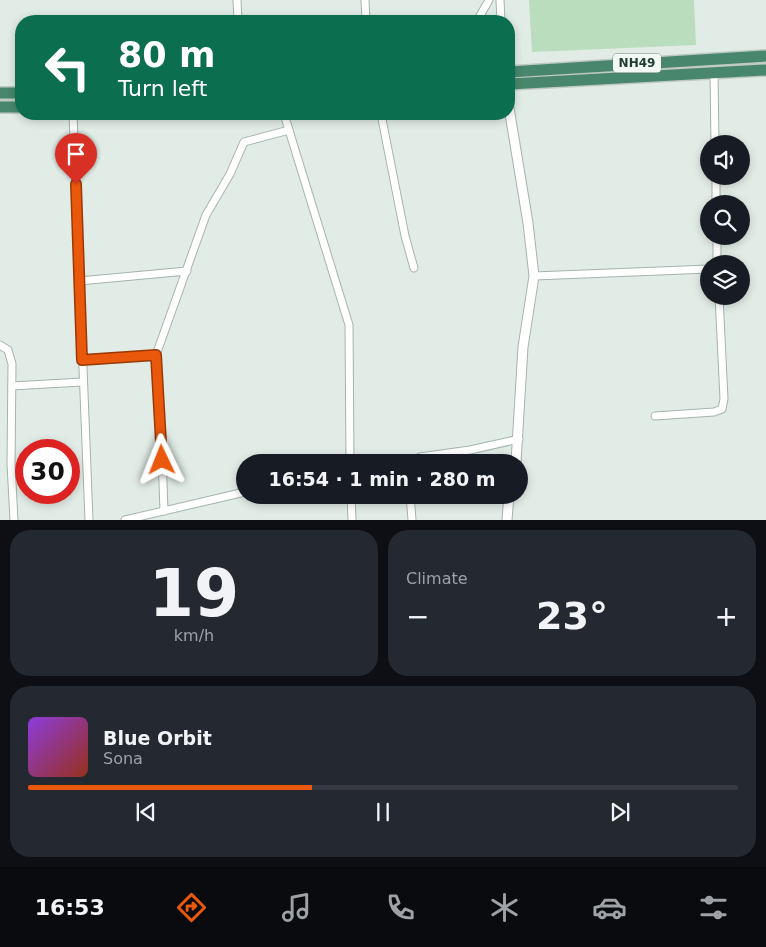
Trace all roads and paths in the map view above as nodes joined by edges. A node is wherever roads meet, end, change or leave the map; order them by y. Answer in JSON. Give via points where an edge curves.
{"nodes":[{"id":1,"x":237,"y":0,"type":"edge"},
{"id":2,"x":365,"y":0,"type":"edge"},
{"id":3,"x":489,"y":0,"type":"edge"},
{"id":4,"x":500,"y":0,"type":"edge"},
{"id":5,"x":238,"y":15,"type":"edge"},
{"id":6,"x":366,"y":15,"type":"edge"},
{"id":7,"x":480,"y":15,"type":"edge"},
{"id":8,"x":501,"y":15,"type":"edge"},
{"id":9,"x":766,"y":56,"type":"edge"},
{"id":10,"x":766,"y":70,"type":"edge"},
{"id":11,"x":515,"y":72,"type":"edge"},
{"id":12,"x":714,"y":74,"type":"junction"},
{"id":13,"x":515,"y":84,"type":"edge"},
{"id":14,"x":0,"y":93,"type":"edge"},
{"id":15,"x":15,"y":93,"type":"edge"},
{"id":16,"x":0,"y":107,"type":"edge"},
{"id":17,"x":15,"y":107,"type":"edge"},
{"id":18,"x":72,"y":120,"type":"edge"},
{"id":19,"x":286,"y":120,"type":"edge"},
{"id":20,"x":382,"y":120,"type":"edge"},
{"id":21,"x":511,"y":120,"type":"edge"},
{"id":22,"x":289,"y":130,"type":"junction"},
{"id":23,"x":715,"y":135,"type":"edge"},
{"id":24,"x":414,"y":268,"type":"dead end"},
{"id":25,"x":700,"y":269,"type":"edge"},
{"id":26,"x":187,"y":271,"type":"junction"},
{"id":27,"x":534,"y":276,"type":"junction"},
{"id":28,"x":79,"y":281,"type":"junction"},
{"id":29,"x":719,"y":305,"type":"edge"},
{"id":30,"x":0,"y":345,"type":"edge"},
{"id":31,"x":156,"y":355,"type":"junction"},
{"id":32,"x":82,"y":360,"type":"junction"},
{"id":33,"x":82,"y":382,"type":"junction"},
{"id":34,"x":12,"y":386,"type":"junction"},
{"id":35,"x":654,"y":416,"type":"dead end"},
{"id":36,"x":519,"y":439,"type":"junction"},
{"id":37,"x":350,"y":454,"type":"edge"},
{"id":38,"x":441,"y":454,"type":"edge"},
{"id":39,"x":517,"y":454,"type":"edge"},
{"id":40,"x":236,"y":494,"type":"edge"},
{"id":41,"x":351,"y":504,"type":"edge"},
{"id":42,"x":411,"y":504,"type":"edge"},
{"id":43,"x":508,"y":504,"type":"edge"},
{"id":44,"x":164,"y":511,"type":"junction"},
{"id":45,"x":14,"y":520,"type":"edge"},
{"id":46,"x":89,"y":520,"type":"edge"},
{"id":47,"x":125,"y":520,"type":"edge"},
{"id":48,"x":352,"y":520,"type":"edge"},
{"id":49,"x":412,"y":520,"type":"edge"},
{"id":50,"x":507,"y":520,"type":"edge"}],
"edges":[{"from":1,"to":5,"type":"street"},
{"from":2,"to":6,"type":"street"},
{"from":3,"to":7,"type":"street"},
{"from":4,"to":8,"type":"street"},
{"from":9,"to":11,"type":"highway","number":"NH49"},
{"from":10,"to":12,"type":"highway","number":"NH49"},
{"from":12,"to":13,"type":"highway","number":"NH49"},
{"from":12,"to":23,"type":"street"},
{"from":14,"to":15,"type":"highway"},
{"from":16,"to":17,"type":"highway"},
{"from":18,"to":28,"type":"street"},
{"from":19,"to":22,"type":"street"},
{"from":20,"to":24,"type":"street"},
{"from":21,"to":27,"type":"street"},
{"from":22,"to":26,"type":"street","via":[[244,142],[206,215]]},
{"from":22,"to":37,"type":"street","via":[[349,325]]},
{"from":25,"to":27,"type":"street"},
{"from":26,"to":28,"type":"street"},
{"from":26,"to":31,"type":"street"},
{"from":27,"to":36,"type":"street","via":[[523,347]]},
{"from":28,"to":32,"type":"street"},
{"from":29,"to":35,"type":"street","via":[[722,408],[714,412]]},
{"from":30,"to":34,"type":"street","via":[[8,350]]},
{"from":31,"to":32,"type":"street"},
{"from":31,"to":44,"type":"street"},
{"from":32,"to":33,"type":"street"},
{"from":33,"to":34,"type":"street"},
{"from":33,"to":46,"type":"street"},
{"from":34,"to":45,"type":"street"},
{"from":36,"to":38,"type":"street"},
{"from":36,"to":39,"type":"street"},
{"from":40,"to":44,"type":"street"},
{"from":41,"to":48,"type":"street"},
{"from":42,"to":49,"type":"street"},
{"from":43,"to":50,"type":"street"},
{"from":44,"to":47,"type":"street"}]}
